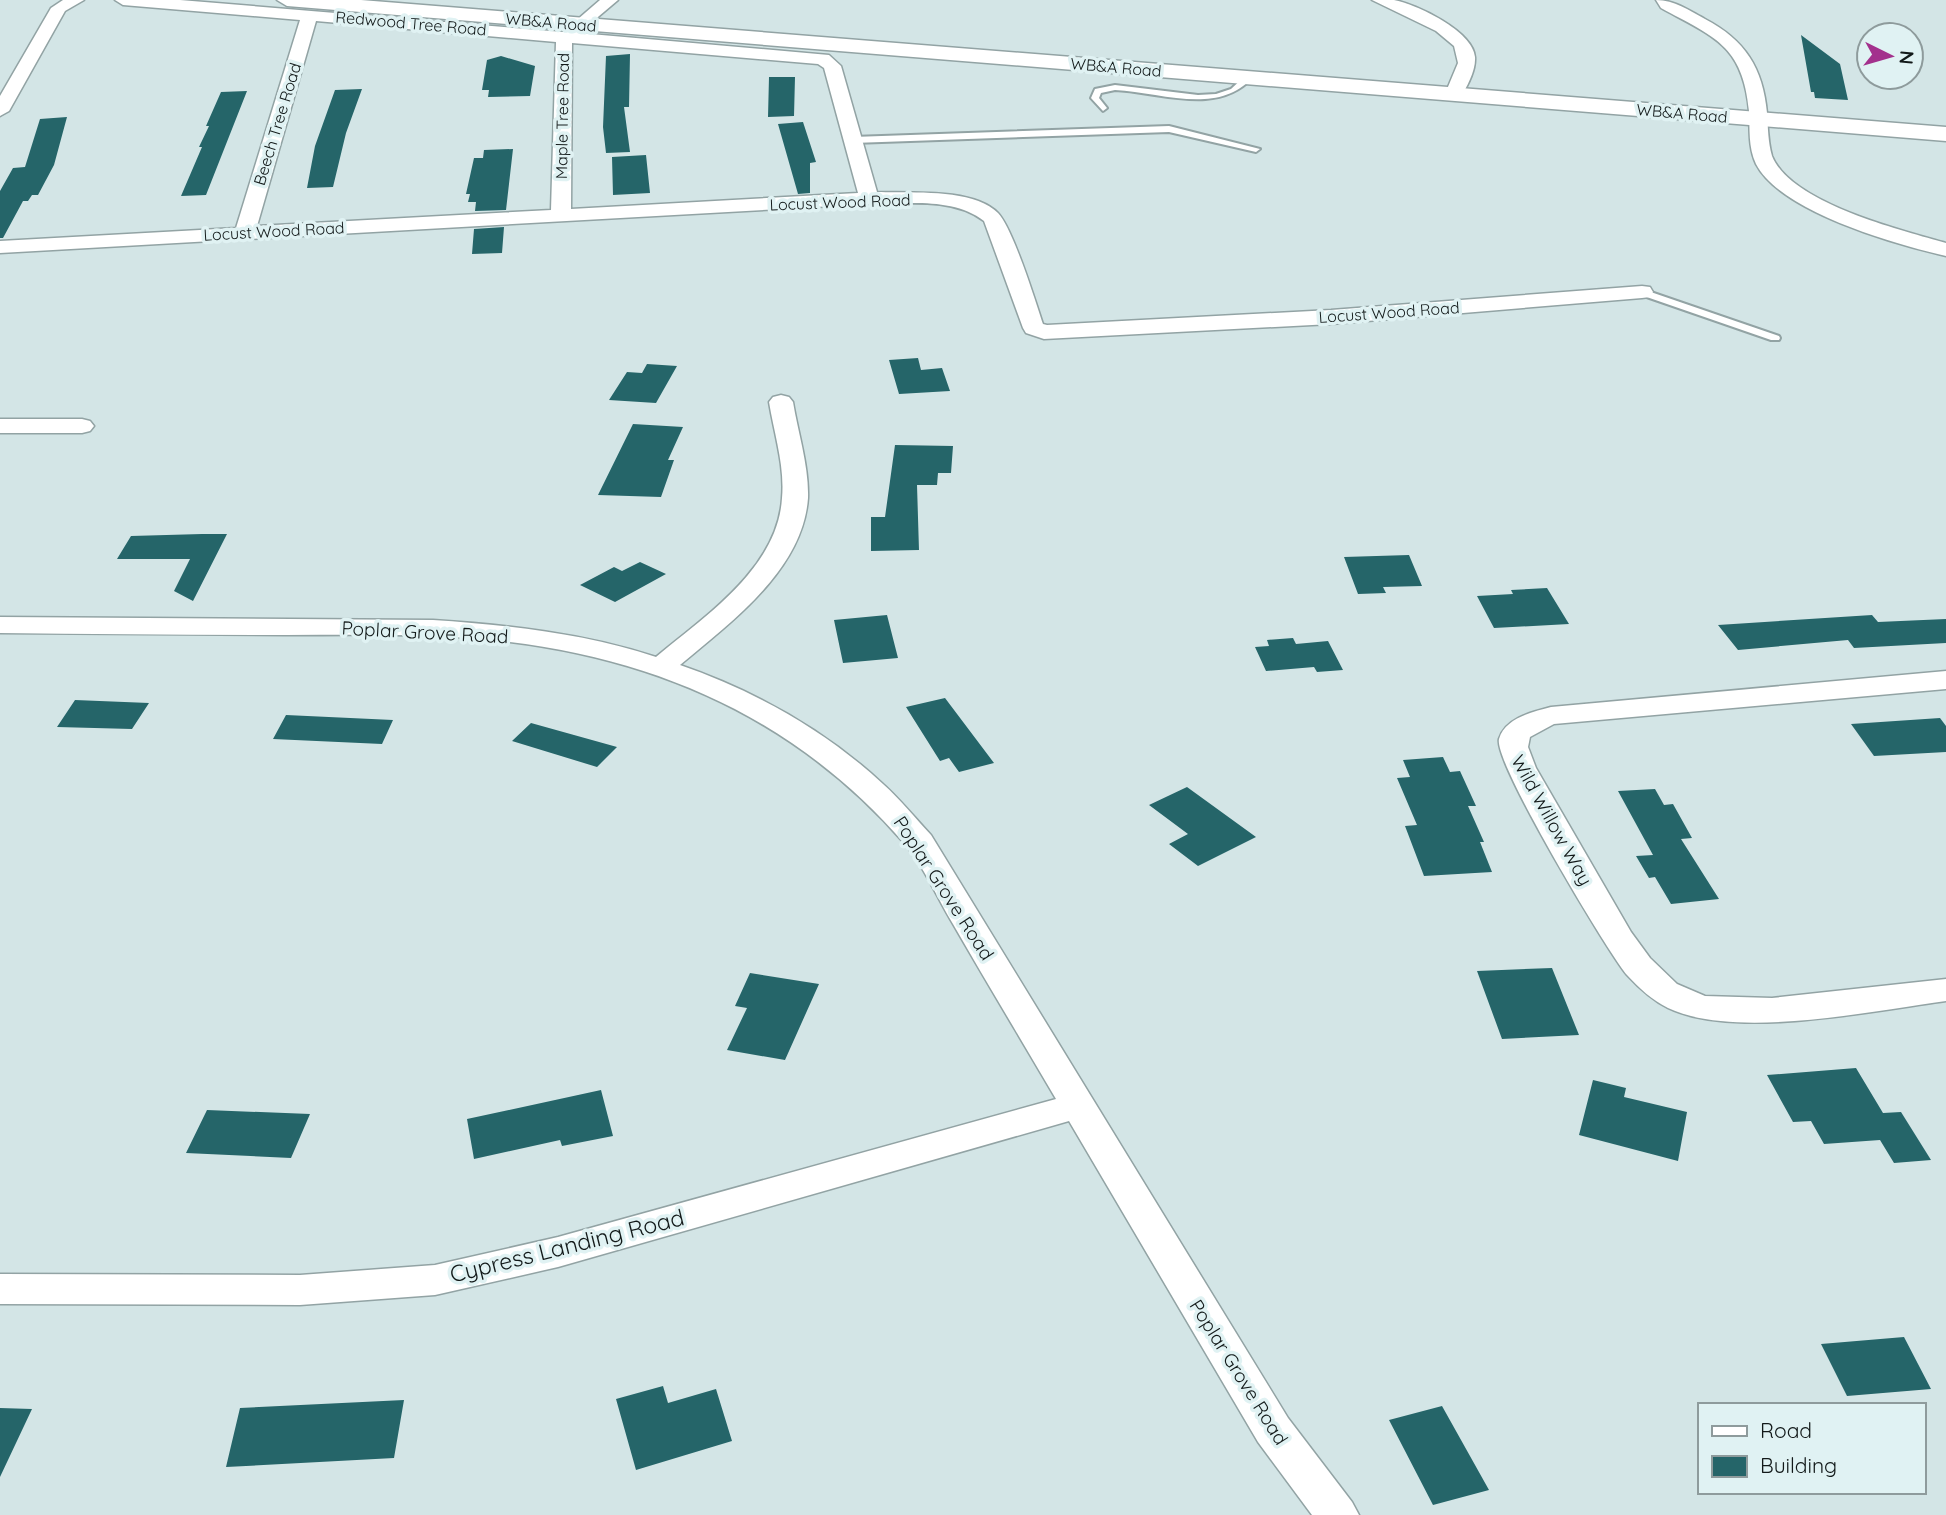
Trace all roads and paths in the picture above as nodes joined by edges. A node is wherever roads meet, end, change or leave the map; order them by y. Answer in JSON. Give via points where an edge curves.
{"nodes":[{"id":1,"x":74,"y":0,"type":"edge"},
{"id":2,"x":123,"y":0,"type":"edge"},
{"id":3,"x":287,"y":0,"type":"edge"},
{"id":4,"x":610,"y":0,"type":"edge"},
{"id":5,"x":1380,"y":0,"type":"edge"},
{"id":6,"x":1664,"y":0,"type":"edge"},
{"id":7,"x":310,"y":15,"type":"junction"},
{"id":8,"x":574,"y":30,"type":"junction"},
{"id":9,"x":1248,"y":78,"type":"junction"},
{"id":10,"x":1454,"y":94,"type":"junction"},
{"id":11,"x":1103,"y":108,"type":"dead end"},
{"id":12,"x":0,"y":111,"type":"edge"},
{"id":13,"x":1758,"y":119,"type":"junction"},
{"id":14,"x":1946,"y":134,"type":"edge"},
{"id":15,"x":853,"y":140,"type":"junction"},
{"id":16,"x":1256,"y":149,"type":"dead end"},
{"id":17,"x":869,"y":198,"type":"junction"},
{"id":18,"x":561,"y":215,"type":"junction"},
{"id":19,"x":245,"y":232,"type":"junction"},
{"id":20,"x":0,"y":247,"type":"edge"},
{"id":21,"x":1946,"y":250,"type":"edge"},
{"id":22,"x":1642,"y":292,"type":"joint"},
{"id":23,"x":1775,"y":338,"type":"dead end"},
{"id":24,"x":781,"y":402,"type":"dead end"},
{"id":25,"x":0,"y":426,"type":"edge"},
{"id":26,"x":82,"y":426,"type":"dead end"},
{"id":27,"x":0,"y":625,"type":"edge"},
{"id":28,"x":662,"y":667,"type":"junction"},
{"id":29,"x":1946,"y":680,"type":"edge"},
{"id":30,"x":1946,"y":990,"type":"edge"},
{"id":31,"x":1078,"y":1105,"type":"junction"},
{"id":32,"x":0,"y":1289,"type":"edge"},
{"id":33,"x":1336,"y":1515,"type":"edge"}],
"edges":[{"from":1,"to":12,"type":"street","via":[[59,8]]},
{"from":2,"to":7,"type":"street","name":"Redwood Tree Road"},
{"from":3,"to":8,"type":"street","name":"WB&A Road"},
{"from":4,"to":8,"type":"street"},
{"from":5,"to":10,"type":"street","via":[[1430,21],[1461,44],[1466,62]]},
{"from":6,"to":13,"type":"street","via":[[1740,52],[1754,78]]},
{"from":7,"to":8,"type":"street","name":"Redwood Tree Road"},
{"from":7,"to":19,"type":"street","name":"Beech Tree Road"},
{"from":8,"to":9,"type":"street","name":"WB&A Road"},
{"from":8,"to":15,"type":"street","name":"Redwood Tree Road","via":[[823,59],[832,66]]},
{"from":8,"to":18,"type":"street","name":"Maple Tree Road","via":[[563,44]]},
{"from":9,"to":10,"type":"street","name":"WB&A Road"},
{"from":9,"to":11,"type":"lane","via":[[1242,87],[1224,93],[1183,98],[1139,88],[1108,88],[1098,91],[1095,98]]},
{"from":10,"to":13,"type":"street","name":"WB&A Road"},
{"from":13,"to":14,"type":"street","name":"WB&A Road"},
{"from":13,"to":21,"type":"street","via":[[1762,156],[1792,190],[1856,221]]},
{"from":15,"to":16,"type":"lane","via":[[1156,128]]},
{"from":15,"to":17,"type":"street"},
{"from":17,"to":18,"type":"street","name":"Locust Wood Road"},
{"from":17,"to":22,"type":"street","name":"Locust Wood Road","via":[[954,202],[984,211],[999,232],[1034,328],[1056,333]]},
{"from":18,"to":19,"type":"street","name":"Locust Wood Road"},
{"from":19,"to":20,"type":"street","name":"Locust Wood Road"},
{"from":22,"to":23,"type":"lane"},
{"from":24,"to":28,"type":"street","via":[[794,474],[795,501],[789,526],[778,550],[744,594]]},
{"from":25,"to":26,"type":"street"},
{"from":27,"to":28,"type":"street","name":"Poplar Grove Road","via":[[434,628],[541,639]]},
{"from":28,"to":31,"type":"street","name":"Poplar Grove Road","via":[[737,697],[811,739],[897,813],[941,875]]},
{"from":29,"to":30,"type":"street","name":"Wild Willow Way","via":[[1551,716],[1526,724],[1516,733],[1512,746],[1517,763],[1624,945],[1659,987],[1683,1002],[1747,1010]]},
{"from":31,"to":32,"type":"street","name":"Cypress Landing Road","via":[[558,1252],[435,1280],[300,1290]]},
{"from":31,"to":33,"type":"street","name":"Poplar Grove Road","via":[[1273,1430]]}]}
